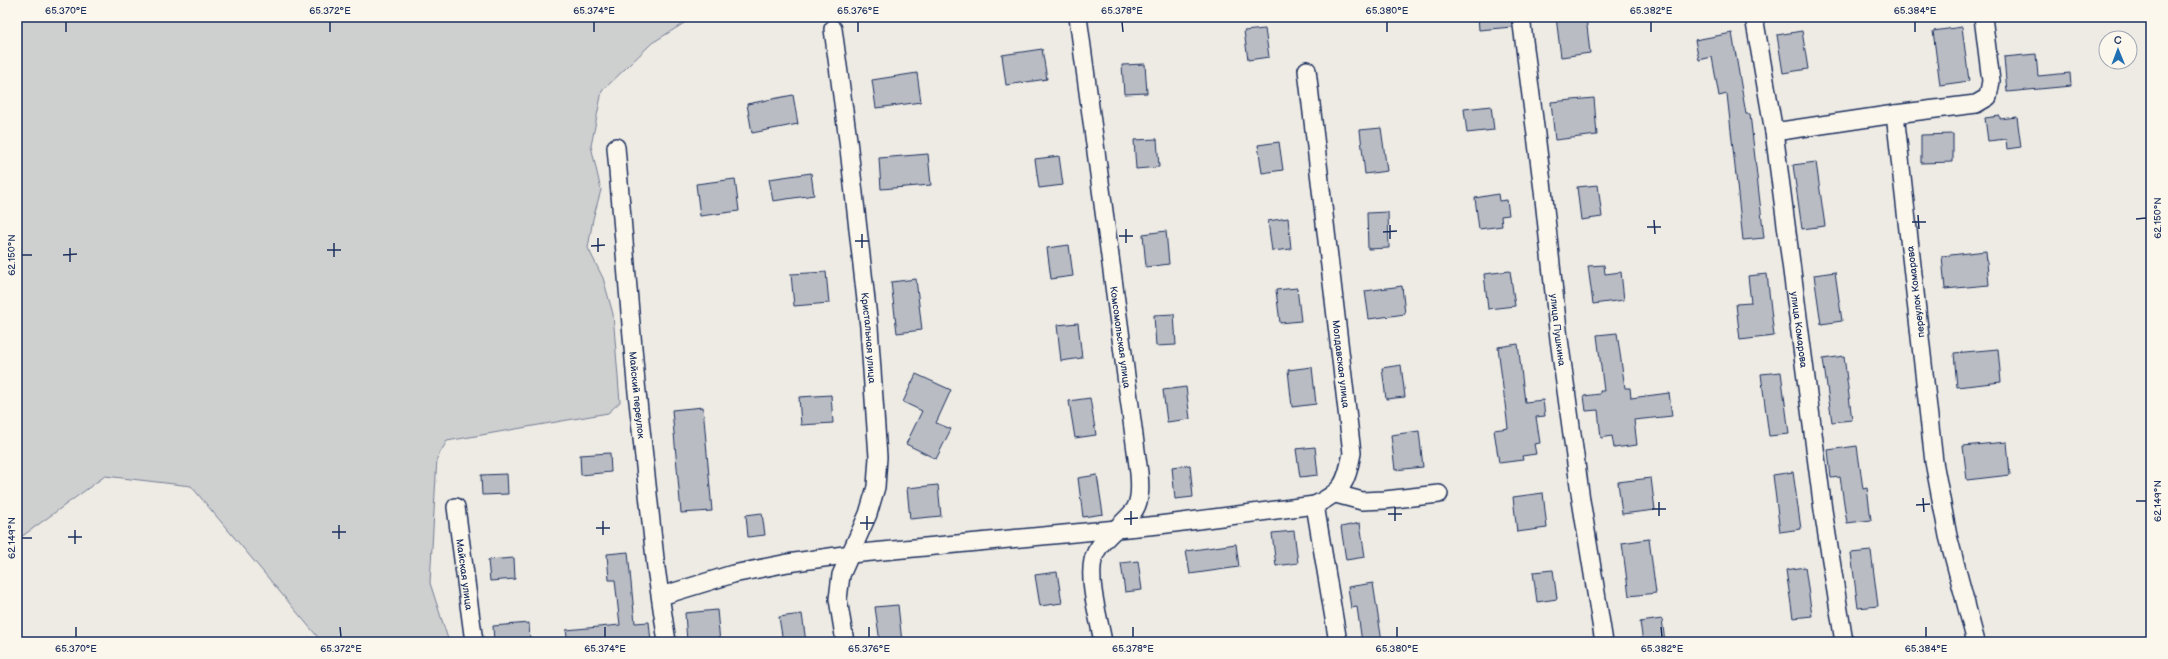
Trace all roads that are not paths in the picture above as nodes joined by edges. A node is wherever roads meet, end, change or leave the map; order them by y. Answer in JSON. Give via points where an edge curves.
{"nodes":[{"id":1,"x":1078,"y":17,"type":"edge"},
{"id":2,"x":1521,"y":17,"type":"edge"},
{"id":3,"x":1754,"y":17,"type":"edge"},
{"id":4,"x":1983,"y":17,"type":"edge"},
{"id":5,"x":833,"y":29,"type":"dead end"},
{"id":6,"x":1307,"y":70,"type":"dead end"},
{"id":7,"x":1895,"y":114,"type":"junction"},
{"id":8,"x":1774,"y":132,"type":"junction"},
{"id":9,"x":616,"y":147,"type":"dead end"},
{"id":10,"x":1336,"y":494,"type":"junction"},
{"id":11,"x":1439,"y":494,"type":"dead end"},
{"id":12,"x":1315,"y":505,"type":"junction"},
{"id":13,"x":456,"y":507,"type":"dead end"},
{"id":14,"x":1135,"y":508,"type":"junction"},
{"id":15,"x":1159,"y":525,"type":"junction"},
{"id":16,"x":1117,"y":528,"type":"junction"},
{"id":17,"x":851,"y":554,"type":"junction"},
{"id":18,"x":661,"y":596,"type":"junction"},
{"id":19,"x":474,"y":642,"type":"edge"},
{"id":20,"x":667,"y":642,"type":"edge"},
{"id":21,"x":844,"y":642,"type":"edge"},
{"id":22,"x":1103,"y":642,"type":"edge"},
{"id":23,"x":1338,"y":642,"type":"edge"},
{"id":24,"x":1604,"y":642,"type":"edge"},
{"id":25,"x":1844,"y":642,"type":"edge"},
{"id":26,"x":1976,"y":642,"type":"edge"}],
"edges":[{"from":1,"to":14,"type":"street","name":"Комсомольская улица","via":[[1139,473],[1140,490]]},
{"from":2,"to":24,"type":"street","name":"улица Пушкина","via":[[1543,190],[1558,339]]},
{"from":3,"to":8,"type":"street","name":"улица Комарова"},
{"from":4,"to":7,"type":"street","via":[[1991,81],[1988,98],[1976,104]]},
{"from":5,"to":17,"type":"street","name":"Кристальная улица","via":[[869,327],[877,428],[876,487]]},
{"from":6,"to":10,"type":"street","name":"Молдавская улица","via":[[1352,453],[1348,476]]},
{"from":7,"to":8,"type":"street"},
{"from":7,"to":26,"type":"street","name":"переулок Комарова","via":[[1934,462],[1948,536]]},
{"from":8,"to":25,"type":"street","name":"улица Комарова","via":[[1823,510]]},
{"from":9,"to":18,"type":"street","name":"Майский переулок","via":[[636,383]]},
{"from":10,"to":11,"type":"street","via":[[1362,501]]},
{"from":10,"to":12,"type":"street","name":"Молдавская улица"},
{"from":12,"to":15,"type":"street"},
{"from":12,"to":23,"type":"street"},
{"from":13,"to":19,"type":"street","name":"Майская улица"},
{"from":14,"to":15,"type":"street"},
{"from":14,"to":16,"type":"street","name":"Комсомольская улица"},
{"from":15,"to":16,"type":"street"},
{"from":16,"to":17,"type":"street"},
{"from":16,"to":22,"type":"street","name":"Комсомольская улица","via":[[1099,547],[1093,561],[1092,579]]},
{"from":17,"to":18,"type":"street","via":[[733,574]]},
{"from":17,"to":21,"type":"street","name":"Кристальная улица","via":[[841,576],[838,599]]},
{"from":18,"to":20,"type":"street","name":"Майский переулок"}]}
